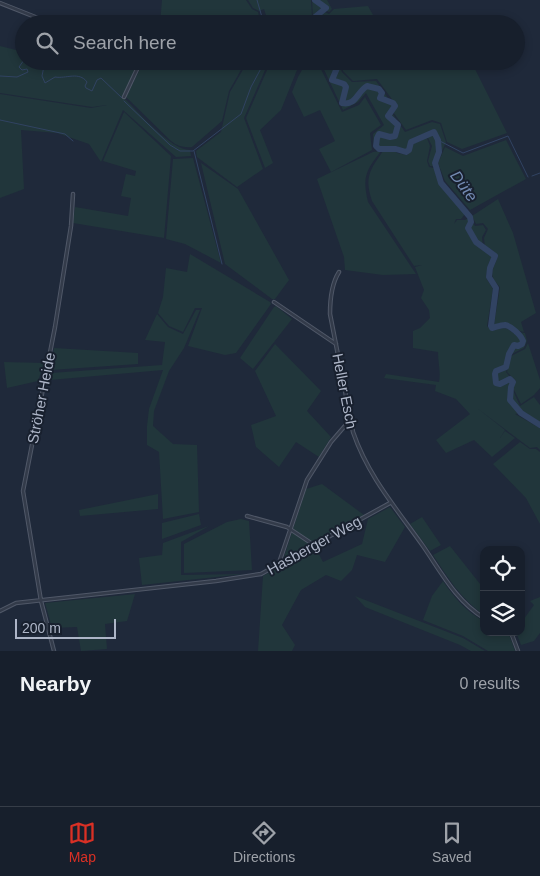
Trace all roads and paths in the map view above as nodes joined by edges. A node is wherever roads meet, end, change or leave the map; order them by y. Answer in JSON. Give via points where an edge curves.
{"nodes":[{"id":1,"x":0,"y":2,"type":"edge"},
{"id":2,"x":31,"y":15,"type":"edge"},
{"id":3,"x":137,"y":70,"type":"edge"},
{"id":4,"x":124,"y":97,"type":"dead end"},
{"id":5,"x":73,"y":194,"type":"dead end"},
{"id":6,"x":339,"y":272,"type":"dead end"},
{"id":7,"x":274,"y":302,"type":"dead end"},
{"id":8,"x":336,"y":344,"type":"junction"},
{"id":9,"x":350,"y":420,"type":"junction"},
{"id":10,"x":390,"y":503,"type":"junction"},
{"id":11,"x":247,"y":516,"type":"dead end"},
{"id":12,"x":291,"y":529,"type":"junction"},
{"id":13,"x":314,"y":545,"type":"junction"},
{"id":14,"x":280,"y":564,"type":"junction"},
{"id":15,"x":41,"y":601,"type":"junction"},
{"id":16,"x":0,"y":611,"type":"edge"},
{"id":17,"x":480,"y":615,"type":"edge"},
{"id":18,"x":513,"y":636,"type":"edge"},
{"id":19,"x":54,"y":651,"type":"edge"},
{"id":20,"x":518,"y":651,"type":"edge"}],
"edges":[{"from":1,"to":2,"type":"street"},
{"from":3,"to":4,"type":"street"},
{"from":5,"to":15,"type":"street","name":"Ströher Heide","via":[[55,327],[23,491]]},
{"from":6,"to":8,"type":"street","name":"Heller Esch","via":[[330,303]]},
{"from":7,"to":8,"type":"street"},
{"from":8,"to":9,"type":"street","name":"Heller Esch"},
{"from":9,"to":10,"type":"street","name":"Heller Esch","via":[[369,470]]},
{"from":9,"to":12,"type":"street","via":[[331,442],[308,480]]},
{"from":10,"to":13,"type":"street","name":"Hasberger Weg"},
{"from":10,"to":17,"type":"street","via":[[452,590]]},
{"from":11,"to":12,"type":"street"},
{"from":12,"to":13,"type":"street"},
{"from":12,"to":14,"type":"street"},
{"from":13,"to":14,"type":"street","name":"Hasberger Weg"},
{"from":14,"to":15,"type":"street","name":"Hasberger Weg","via":[[261,574],[225,580]]},
{"from":15,"to":16,"type":"street","name":"Hasberger Weg","via":[[11,604]]},
{"from":15,"to":19,"type":"street","name":"Ströher Heide"},
{"from":18,"to":20,"type":"street"}]}
